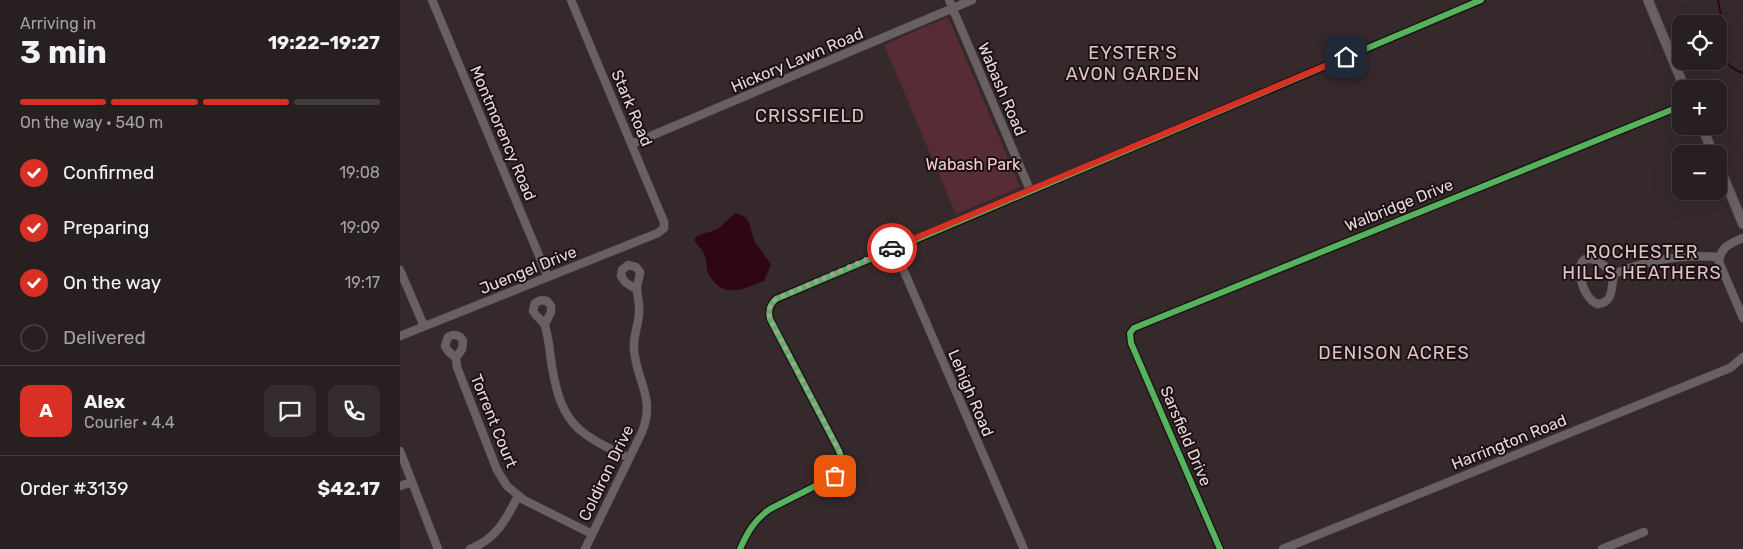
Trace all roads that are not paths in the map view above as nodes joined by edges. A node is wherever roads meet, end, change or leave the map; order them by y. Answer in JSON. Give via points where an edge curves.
{"nodes":[{"id":1,"x":432,"y":0,"type":"edge"},
{"id":2,"x":571,"y":0,"type":"edge"},
{"id":3,"x":949,"y":0,"type":"edge"},
{"id":4,"x":972,"y":0,"type":"edge"},
{"id":5,"x":1480,"y":0,"type":"edge"},
{"id":6,"x":1648,"y":0,"type":"edge"},
{"id":7,"x":952,"y":8,"type":"junction"},
{"id":8,"x":1681,"y":80,"type":"edge"},
{"id":9,"x":1672,"y":110,"type":"edge"},
{"id":10,"x":632,"y":144,"type":"junction"},
{"id":11,"x":1727,"y":185,"type":"edge"},
{"id":12,"x":1030,"y":190,"type":"junction"},
{"id":13,"x":1743,"y":224,"type":"edge"},
{"id":14,"x":664,"y":228,"type":"joint"},
{"id":15,"x":1743,"y":238,"type":"edge"},
{"id":16,"x":894,"y":248,"type":"junction"},
{"id":17,"x":1720,"y":258,"type":"junction"},
{"id":18,"x":400,"y":270,"type":"edge"},
{"id":19,"x":1614,"y":274,"type":"junction"},
{"id":20,"x":548,"y":277,"type":"junction"},
{"id":21,"x":637,"y":290,"type":"dead end"},
{"id":22,"x":1743,"y":318,"type":"edge"},
{"id":23,"x":545,"y":324,"type":"dead end"},
{"id":24,"x":424,"y":326,"type":"junction"},
{"id":25,"x":1130,"y":333,"type":"joint"},
{"id":26,"x":400,"y":336,"type":"edge"},
{"id":27,"x":1743,"y":357,"type":"edge"},
{"id":28,"x":456,"y":358,"type":"dead end"},
{"id":29,"x":400,"y":451,"type":"edge"},
{"id":30,"x":629,"y":458,"type":"junction"},
{"id":31,"x":412,"y":482,"type":"junction"},
{"id":32,"x":400,"y":486,"type":"edge"},
{"id":33,"x":518,"y":496,"type":"junction"},
{"id":34,"x":1644,"y":532,"type":"dead end"},
{"id":35,"x":592,"y":534,"type":"junction"},
{"id":36,"x":438,"y":549,"type":"edge"},
{"id":37,"x":470,"y":549,"type":"edge"},
{"id":38,"x":584,"y":549,"type":"edge"},
{"id":39,"x":740,"y":549,"type":"edge"},
{"id":40,"x":1024,"y":549,"type":"edge"},
{"id":41,"x":1220,"y":549,"type":"edge"},
{"id":42,"x":1282,"y":549,"type":"edge"},
{"id":43,"x":1602,"y":549,"type":"edge"}],
"edges":[{"from":1,"to":20,"type":"street","name":"Montmorency Road"},
{"from":2,"to":10,"type":"street","name":"Stark Road"},
{"from":3,"to":7,"type":"street","name":"Wabash Road"},
{"from":4,"to":7,"type":"street","name":"Hickory Lawn Road"},
{"from":5,"to":12,"type":"street"},
{"from":6,"to":8,"type":"main road"},
{"from":7,"to":10,"type":"street","name":"Hickory Lawn Road"},
{"from":7,"to":12,"type":"street","name":"Wabash Road"},
{"from":9,"to":25,"type":"street","name":"Walbridge Drive","via":[[1142,324]]},
{"from":10,"to":14,"type":"street","name":"Stark Road"},
{"from":11,"to":13,"type":"main road"},
{"from":12,"to":16,"type":"street"},
{"from":14,"to":20,"type":"street","name":"Juengel Drive"},
{"from":15,"to":17,"type":"street","via":[[1723,249]]},
{"from":16,"to":39,"type":"street","via":[[776,299],[769,307],[770,319],[843,463],[835,476],[761,516]]},
{"from":16,"to":40,"type":"street","name":"Lehigh Road"},
{"from":17,"to":19,"type":"street","via":[[1691,257],[1646,262]]},
{"from":17,"to":22,"type":"street"},
{"from":18,"to":24,"type":"street"},
{"from":19,"to":19,"type":"street","via":[[1593,259],[1582,262],[1578,270],[1589,299],[1598,304],[1611,297]]},
{"from":20,"to":24,"type":"street","name":"Juengel Drive"},
{"from":21,"to":30,"type":"street","name":"Coldiron Drive","via":[[639,309],[634,348],[648,408],[644,426]]},
{"from":23,"to":30,"type":"street","via":[[554,380],[571,422],[597,443]]},
{"from":24,"to":26,"type":"street","name":"Juengel Drive"},
{"from":25,"to":41,"type":"street","name":"Sarsfield Drive","via":[[1131,343]]},
{"from":27,"to":42,"type":"street","name":"Harrington Road","via":[[1725,370]]},
{"from":28,"to":33,"type":"street","name":"Torrent Court","via":[[497,470]]},
{"from":29,"to":31,"type":"street"},
{"from":30,"to":35,"type":"street","name":"Coldiron Drive"},
{"from":31,"to":32,"type":"street"},
{"from":31,"to":36,"type":"street"},
{"from":33,"to":35,"type":"street","name":"Torrent Court"},
{"from":33,"to":37,"type":"street","via":[[499,530]]},
{"from":34,"to":43,"type":"street"},
{"from":35,"to":38,"type":"street","name":"Coldiron Drive"}]}
